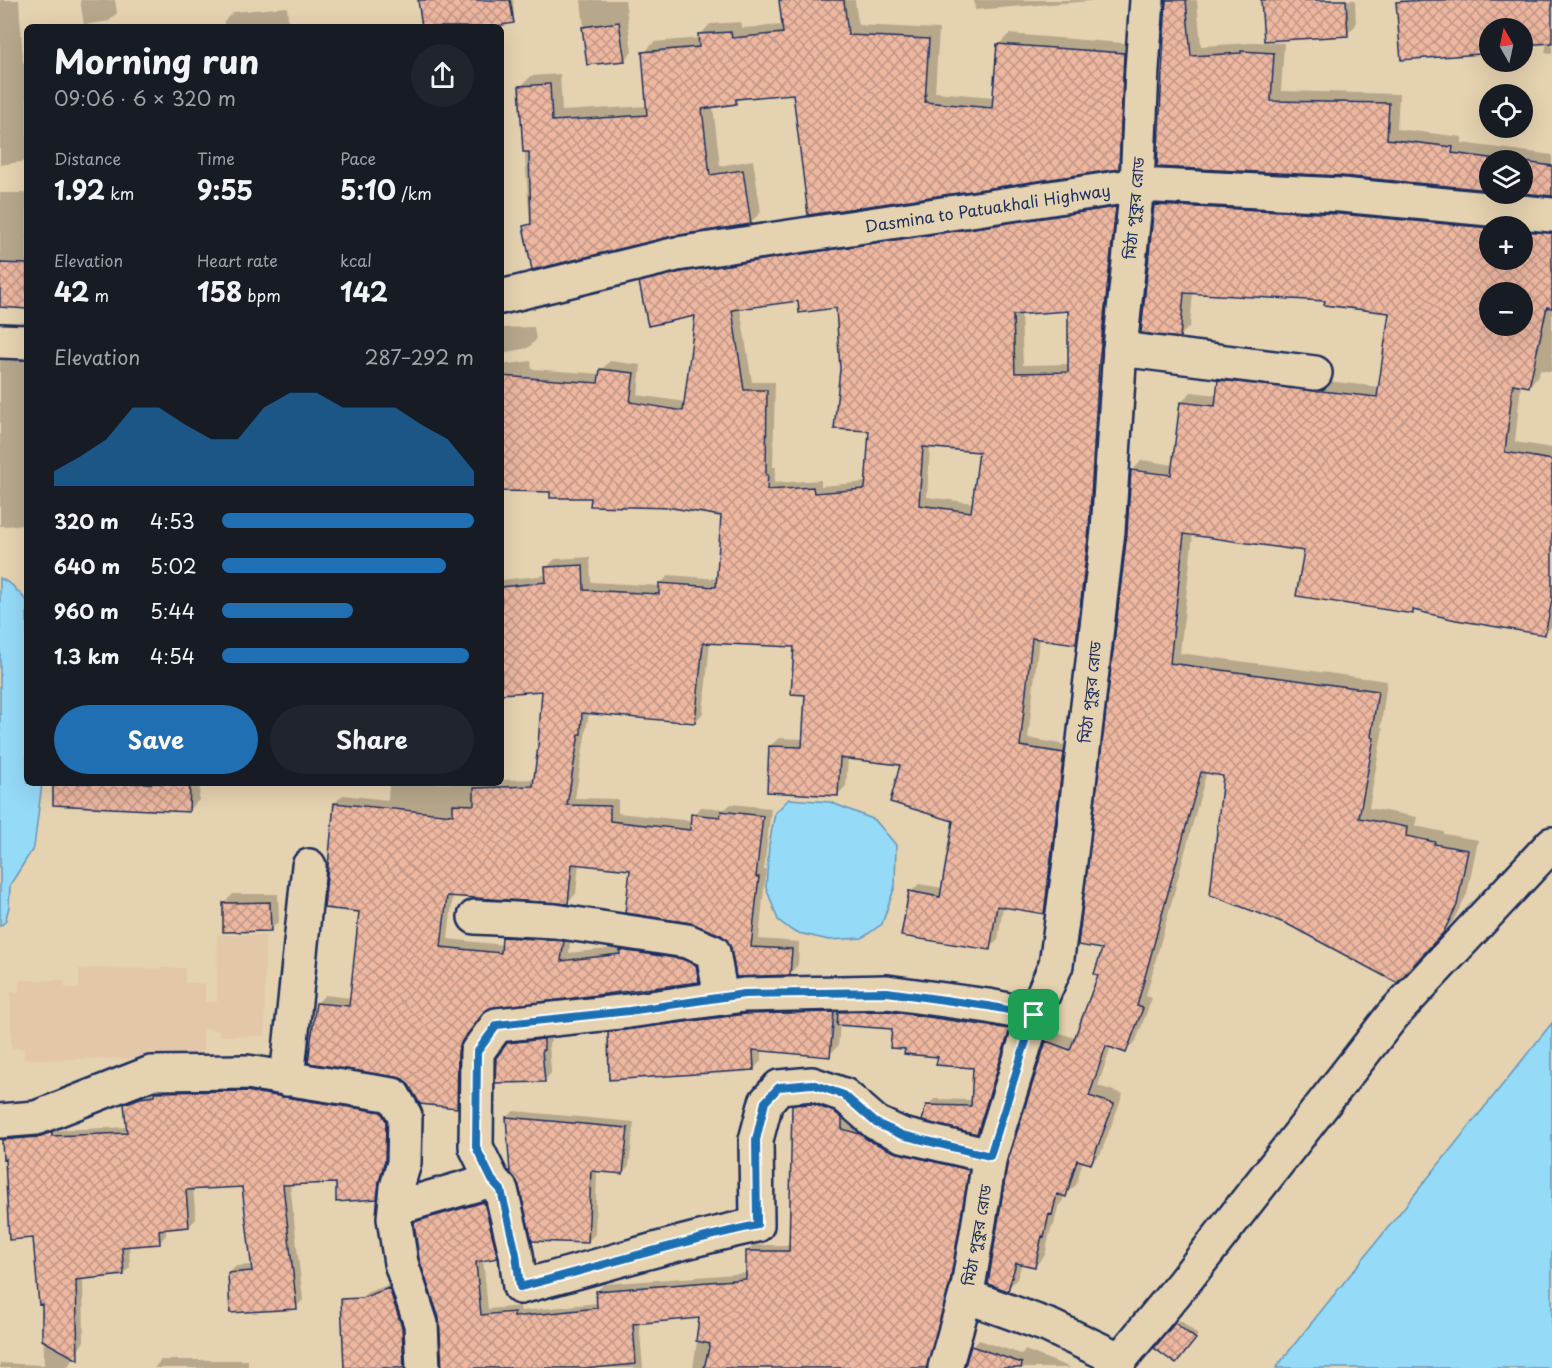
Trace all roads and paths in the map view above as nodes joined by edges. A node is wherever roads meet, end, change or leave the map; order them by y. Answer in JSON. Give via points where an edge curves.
{"nodes":[{"id":1,"x":1147,"y":0,"type":"edge"},
{"id":2,"x":1137,"y":185,"type":"junction"},
{"id":3,"x":1552,"y":215,"type":"edge"},
{"id":4,"x":504,"y":296,"type":"edge"},
{"id":5,"x":0,"y":341,"type":"edge"},
{"id":6,"x":24,"y":342,"type":"edge"},
{"id":7,"x":1120,"y":349,"type":"junction"},
{"id":8,"x":1315,"y":373,"type":"dead end"},
{"id":9,"x":1552,"y":844,"type":"edge"},
{"id":10,"x":309,"y":866,"type":"dead end"},
{"id":11,"x":476,"y":917,"type":"dead end"},
{"id":12,"x":721,"y":998,"type":"junction"},
{"id":13,"x":1034,"y":1015,"type":"junction"},
{"id":14,"x":287,"y":1079,"type":"junction"},
{"id":15,"x":0,"y":1120,"type":"edge"},
{"id":16,"x":990,"y":1156,"type":"junction"},
{"id":17,"x":492,"y":1180,"type":"junction"},
{"id":18,"x":395,"y":1208,"type":"junction"},
{"id":19,"x":966,"y":1296,"type":"junction"},
{"id":20,"x":1116,"y":1364,"type":"edge"},
{"id":21,"x":423,"y":1368,"type":"edge"},
{"id":22,"x":945,"y":1368,"type":"edge"}],
"edges":[{"from":1,"to":2,"type":"street","name":"মিঠা পুকুর রোড"},
{"from":2,"to":3,"type":"street","name":"Dasmina to Patuakhali Highway","via":[[1341,195]]},
{"from":2,"to":4,"type":"street","name":"Dasmina to Patuakhali Highway","via":[[677,254]]},
{"from":2,"to":7,"type":"street","name":"মিঠা পুকুর রোড"},
{"from":5,"to":6,"type":"street"},
{"from":7,"to":8,"type":"street"},
{"from":7,"to":13,"type":"street","name":"মিঠা পুকুর রোড","via":[[1108,531],[1070,862],[1056,965]]},
{"from":9,"to":20,"type":"street","via":[[1392,1016]]},
{"from":10,"to":14,"type":"street"},
{"from":11,"to":12,"type":"street","via":[[555,921],[687,941],[713,952]]},
{"from":12,"to":13,"type":"street","via":[[744,994],[887,992]]},
{"from":12,"to":17,"type":"street","via":[[497,1025],[477,1052],[476,1147]]},
{"from":13,"to":16,"type":"street","name":"মিঠা পুকুর রোড"},
{"from":14,"to":15,"type":"street","via":[[247,1072],[152,1073],[36,1118]]},
{"from":14,"to":18,"type":"street","via":[[393,1095],[405,1116],[404,1162]]},
{"from":16,"to":17,"type":"street","via":[[902,1135],[876,1123],[844,1095],[812,1084],[779,1087],[765,1102],[756,1140],[757,1225],[520,1287],[501,1190]]},
{"from":16,"to":19,"type":"street","name":"মিঠা পুকুর রোড"},
{"from":17,"to":18,"type":"street"},
{"from":18,"to":21,"type":"street","via":[[401,1263],[421,1324]]},
{"from":19,"to":20,"type":"street","via":[[1049,1326]]},
{"from":19,"to":22,"type":"street","name":"মিঠা পুকুর রোড"}]}
